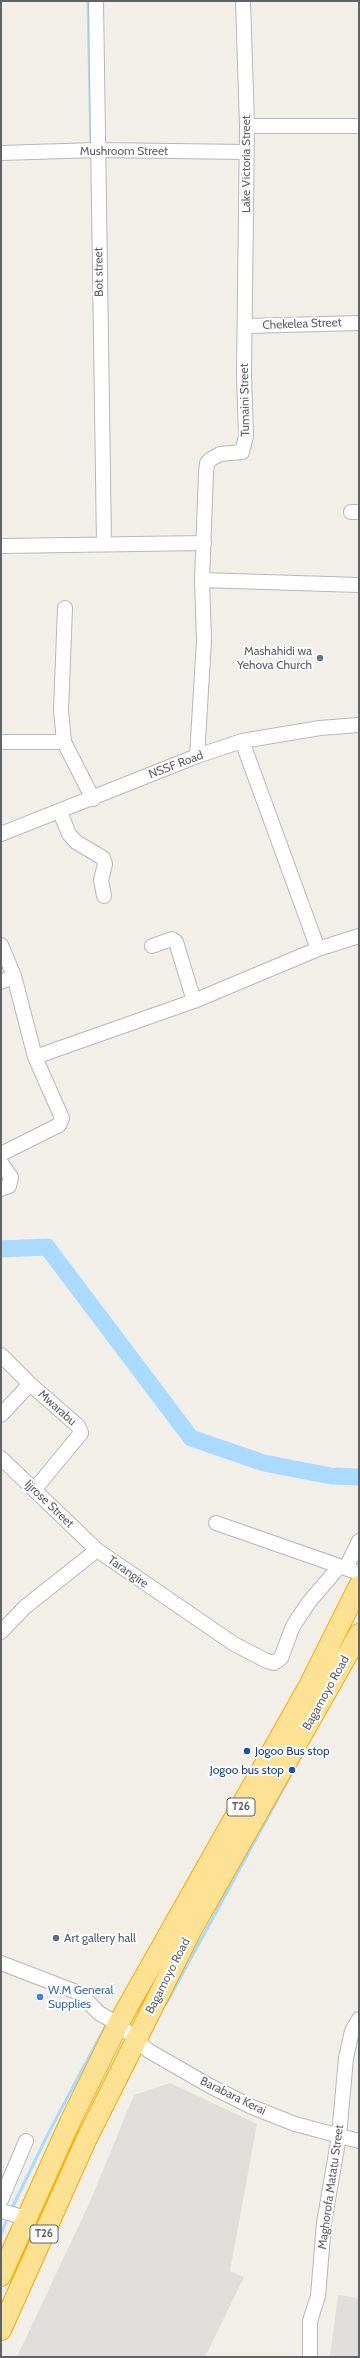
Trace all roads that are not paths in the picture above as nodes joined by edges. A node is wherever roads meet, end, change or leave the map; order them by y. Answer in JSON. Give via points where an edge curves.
{"nodes":[{"id":1,"x":96,"y":1,"type":"edge"},
{"id":2,"x":243,"y":1,"type":"edge"},
{"id":3,"x":247,"y":126,"type":"junction"},
{"id":4,"x":359,"y":126,"type":"edge"},
{"id":5,"x":96,"y":150,"type":"junction"},
{"id":6,"x":1,"y":152,"type":"edge"},
{"id":7,"x":247,"y":152,"type":"junction"},
{"id":8,"x":359,"y":323,"type":"edge"},
{"id":9,"x":246,"y":326,"type":"junction"},
{"id":10,"x":104,"y":543,"type":"junction"},
{"id":11,"x":204,"y":543,"type":"junction"},
{"id":12,"x":1,"y":546,"type":"edge"},
{"id":13,"x":202,"y":580,"type":"junction"},
{"id":14,"x":359,"y":585,"type":"edge"},
{"id":15,"x":65,"y":608,"type":"dead end"},
{"id":16,"x":359,"y":725,"type":"edge"},
{"id":17,"x":1,"y":742,"type":"edge"},
{"id":18,"x":64,"y":742,"type":"junction"},
{"id":19,"x":242,"y":742,"type":"junction"},
{"id":20,"x":198,"y":756,"type":"junction"},
{"id":21,"x":93,"y":799,"type":"junction"},
{"id":22,"x":60,"y":812,"type":"junction"},
{"id":23,"x":1,"y":834,"type":"edge"},
{"id":24,"x":104,"y":896,"type":"dead end"},
{"id":25,"x":359,"y":936,"type":"edge"},
{"id":26,"x":1,"y":945,"type":"edge"},
{"id":27,"x":152,"y":946,"type":"dead end"},
{"id":28,"x":318,"y":949,"type":"junction"},
{"id":29,"x":14,"y":976,"type":"junction"},
{"id":30,"x":1,"y":982,"type":"edge"},
{"id":31,"x":194,"y":1001,"type":"junction"},
{"id":32,"x":35,"y":1057,"type":"junction"},
{"id":33,"x":1,"y":1154,"type":"edge"},
{"id":34,"x":1,"y":1163,"type":"edge"},
{"id":35,"x":1,"y":1189,"type":"edge"},
{"id":36,"x":1,"y":1354,"type":"edge"},
{"id":37,"x":30,"y":1384,"type":"junction"},
{"id":38,"x":1,"y":1415,"type":"edge"},
{"id":39,"x":1,"y":1458,"type":"edge"},
{"id":40,"x":35,"y":1489,"type":"junction"},
{"id":41,"x":216,"y":1523,"type":"dead end"},
{"id":42,"x":359,"y":1541,"type":"edge"},
{"id":43,"x":97,"y":1550,"type":"junction"},
{"id":44,"x":342,"y":1567,"type":"junction"},
{"id":45,"x":359,"y":1573,"type":"edge"},
{"id":46,"x":359,"y":1586,"type":"edge"},
{"id":47,"x":1,"y":1632,"type":"edge"},
{"id":48,"x":359,"y":1634,"type":"edge"},
{"id":49,"x":1,"y":1963,"type":"edge"},
{"id":50,"x":359,"y":2019,"type":"edge"},
{"id":51,"x":118,"y":2024,"type":"junction"},
{"id":52,"x":135,"y":2040,"type":"junction"},
{"id":53,"x":338,"y":2136,"type":"junction"},
{"id":54,"x":26,"y":2141,"type":"dead end"},
{"id":55,"x":359,"y":2141,"type":"edge"},
{"id":56,"x":1,"y":2200,"type":"edge"},
{"id":57,"x":1,"y":2211,"type":"edge"},
{"id":58,"x":26,"y":2218,"type":"junction"},
{"id":59,"x":1,"y":2276,"type":"edge"},
{"id":60,"x":1,"y":2330,"type":"edge"},
{"id":61,"x":310,"y":2357,"type":"edge"}],
"edges":[{"from":1,"to":5,"type":"street","name":"Bot street"},
{"from":2,"to":3,"type":"street","name":"Lake Victoria Street"},
{"from":3,"to":4,"type":"street"},
{"from":3,"to":7,"type":"street","name":"Lake Victoria Street"},
{"from":5,"to":6,"type":"street","name":"Mushroom Street"},
{"from":5,"to":7,"type":"street","name":"Mushroom Street"},
{"from":5,"to":10,"type":"street","name":"Bot street"},
{"from":7,"to":9,"type":"street","name":"Lake Victoria Street"},
{"from":8,"to":9,"type":"street","name":"Chekelea Street"},
{"from":9,"to":11,"type":"street","name":"Tumaini Street","via":[[245,446],[242,452],[220,454],[207,463]]},
{"from":10,"to":11,"type":"street"},
{"from":10,"to":12,"type":"street"},
{"from":11,"to":13,"type":"street","name":"Tumaini Street"},
{"from":13,"to":14,"type":"street"},
{"from":13,"to":20,"type":"street","name":"Tumaini Street","via":[[204,641]]},
{"from":15,"to":18,"type":"street","via":[[61,710]]},
{"from":16,"to":19,"type":"street","name":"NSSF Road","via":[[320,728]]},
{"from":17,"to":18,"type":"street"},
{"from":18,"to":21,"type":"street"},
{"from":19,"to":20,"type":"street","name":"NSSF Road"},
{"from":19,"to":28,"type":"street"},
{"from":20,"to":21,"type":"street","name":"NSSF Road"},
{"from":21,"to":22,"type":"street","name":"NSSF Road"},
{"from":22,"to":23,"type":"street","name":"NSSF Road"},
{"from":22,"to":24,"type":"street","via":[[69,834],[76,842],[103,858],[105,864],[101,880]]},
{"from":25,"to":28,"type":"street"},
{"from":26,"to":29,"type":"street"},
{"from":27,"to":31,"type":"street","via":[[172,939],[176,942]]},
{"from":28,"to":31,"type":"street"},
{"from":29,"to":30,"type":"street"},
{"from":29,"to":32,"type":"street"},
{"from":31,"to":32,"type":"street"},
{"from":32,"to":33,"type":"street","via":[[60,1113],[61,1122]]},
{"from":34,"to":35,"type":"street","via":[[11,1177],[9,1186]]},
{"from":36,"to":37,"type":"street","name":"Mwarabu"},
{"from":37,"to":38,"type":"street","name":"Mwarabu"},
{"from":37,"to":40,"type":"street","name":"Mwarabu","via":[[78,1426],[81,1433]]},
{"from":39,"to":40,"type":"street","name":"Ijjrose Street"},
{"from":40,"to":43,"type":"street","name":"Ijjrose Street"},
{"from":41,"to":44,"type":"street"},
{"from":42,"to":44,"type":"street"},
{"from":43,"to":44,"type":"street","name":"Tarangire","via":[[234,1644],[274,1662],[281,1658],[293,1626],[308,1602]]},
{"from":43,"to":47,"type":"street","name":"Tarangire","via":[[25,1607]]},
{"from":44,"to":45,"type":"street"},
{"from":46,"to":51,"type":"highway","name":"Bagamoyo Road","number":"T26","via":[[309,1686]]},
{"from":48,"to":52,"type":"highway","name":"Bagamoyo Road","number":"T26","via":[[193,1927]]},
{"from":49,"to":51,"type":"street","name":"Barabara Kerai","via":[[79,1993],[100,2013]]},
{"from":50,"to":53,"type":"street","name":"Maghorofa Matatu Street","via":[[352,2031],[346,2058]]},
{"from":51,"to":52,"type":"street","name":"Barabara Kerai"},
{"from":51,"to":58,"type":"highway","name":"Bagamoyo Road","number":"T26"},
{"from":52,"to":53,"type":"street","name":"Barabara Kerai","via":[[210,2086],[252,2107],[295,2124]]},
{"from":52,"to":60,"type":"highway","name":"Bagamoyo Road","number":"T26","via":[[84,2145]]},
{"from":53,"to":55,"type":"street","name":"Barabara Kerai"},
{"from":53,"to":61,"type":"street","name":"Maghorofa Matatu Street","via":[[324,2223],[318,2296],[310,2321]]},
{"from":54,"to":56,"type":"street"},
{"from":57,"to":58,"type":"street"},
{"from":58,"to":59,"type":"highway","name":"Bagamoyo Road","number":"T26"}]}
